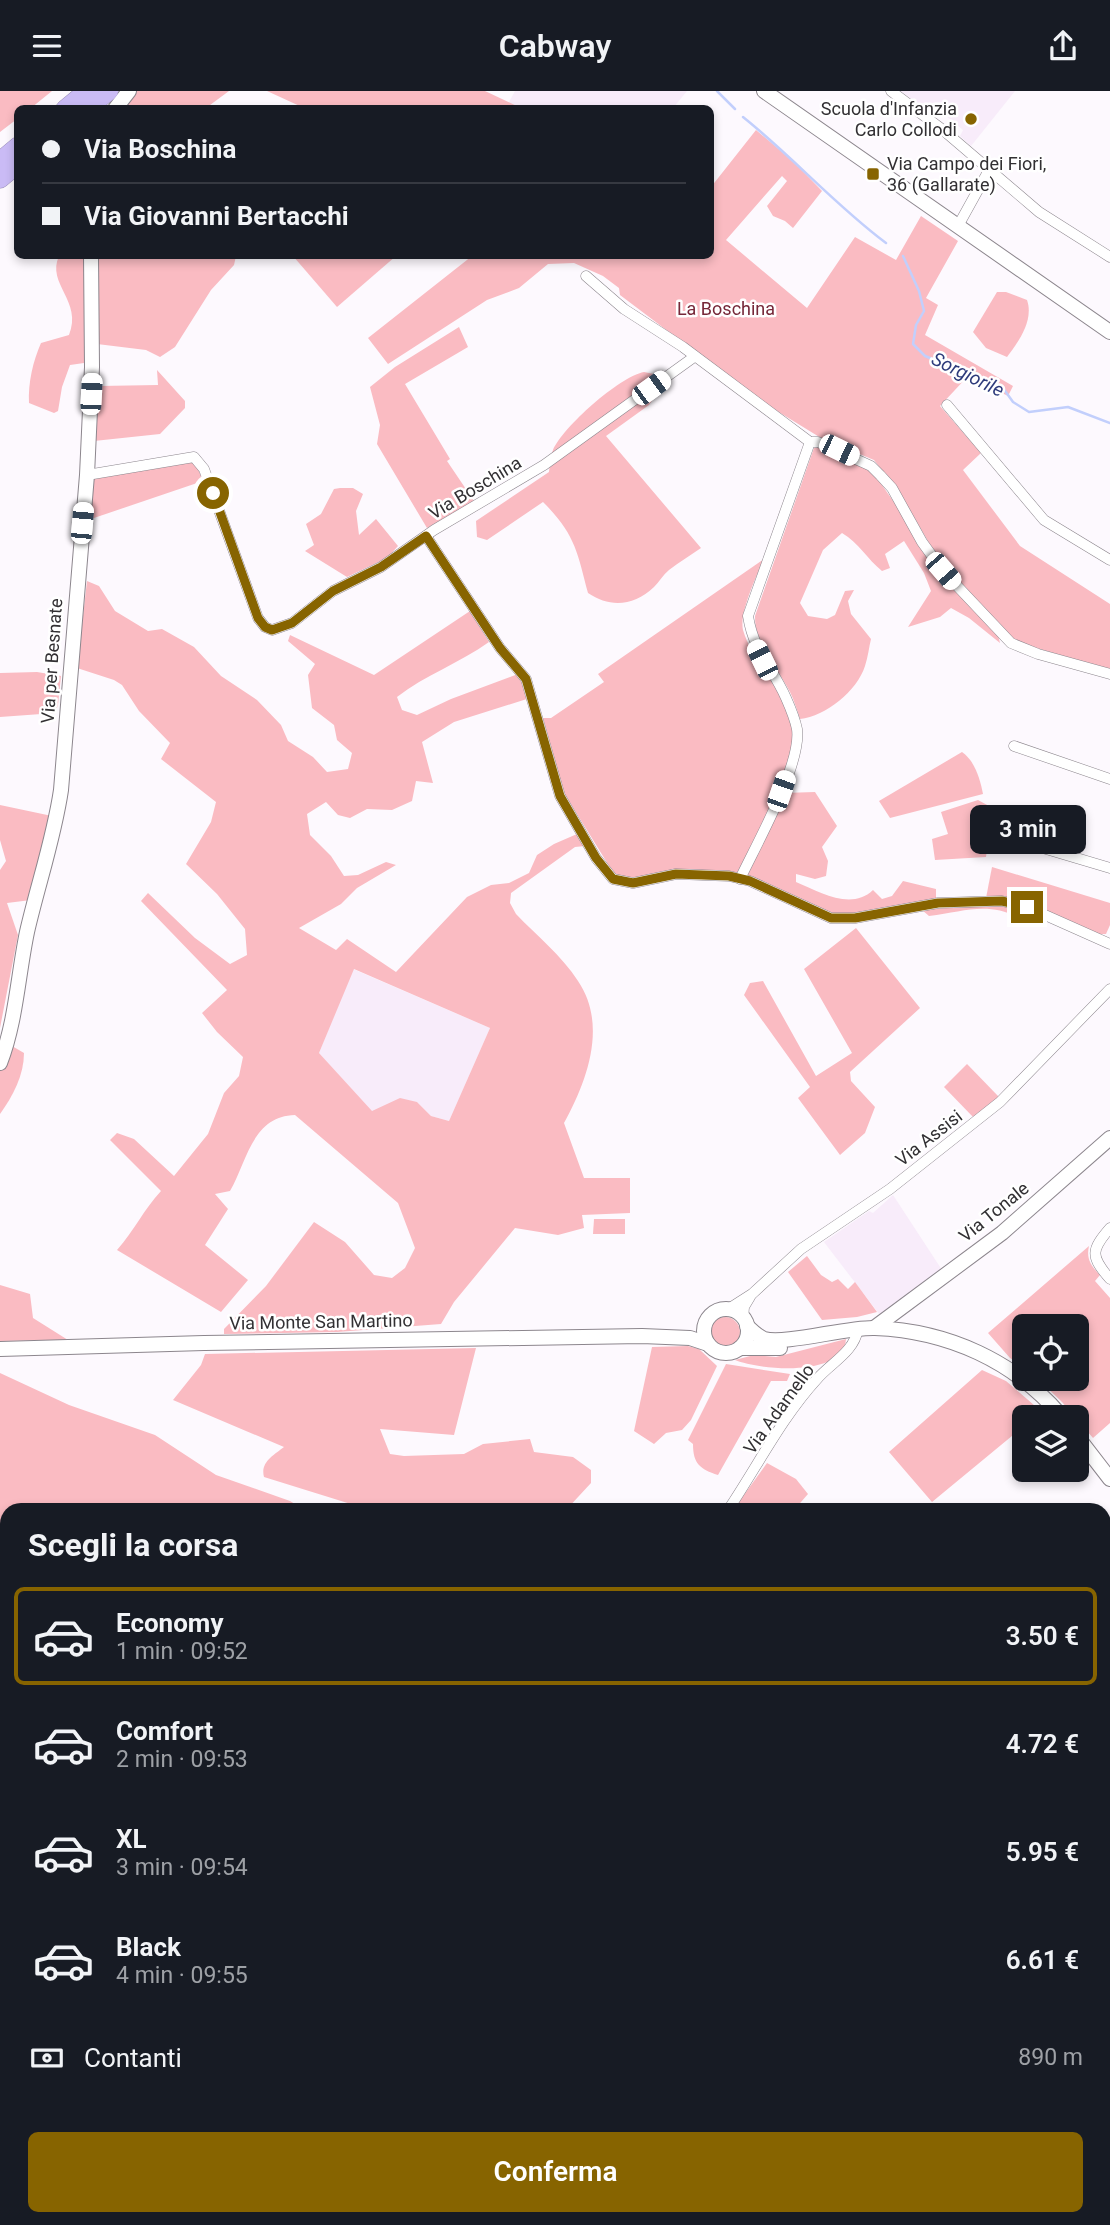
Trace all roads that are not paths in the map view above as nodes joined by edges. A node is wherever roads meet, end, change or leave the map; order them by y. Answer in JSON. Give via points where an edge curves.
{"nodes":[{"id":1,"x":87,"y":91,"type":"edge"},
{"id":2,"x":109,"y":91,"type":"edge"},
{"id":3,"x":764,"y":91,"type":"edge"},
{"id":4,"x":891,"y":91,"type":"edge"},
{"id":5,"x":783,"y":95,"type":"edge"},
{"id":6,"x":70,"y":105,"type":"edge"},
{"id":7,"x":92,"y":105,"type":"edge"},
{"id":8,"x":14,"y":149,"type":"edge"},
{"id":9,"x":0,"y":161,"type":"edge"},
{"id":10,"x":14,"y":167,"type":"edge"},
{"id":11,"x":989,"y":170,"type":"junction"},
{"id":12,"x":0,"y":179,"type":"edge"},
{"id":13,"x":960,"y":223,"type":"junction"},
{"id":14,"x":1110,"y":257,"type":"edge"},
{"id":15,"x":91,"y":259,"type":"edge"},
{"id":16,"x":586,"y":276,"type":"dead end"},
{"id":17,"x":1110,"y":322,"type":"edge"},
{"id":18,"x":1110,"y":332,"type":"edge"},
{"id":19,"x":694,"y":357,"type":"junction"},
{"id":20,"x":947,"y":405,"type":"dead end"},
{"id":21,"x":810,"y":442,"type":"junction"},
{"id":22,"x":87,"y":475,"type":"junction"},
{"id":23,"x":426,"y":536,"type":"junction"},
{"id":24,"x":1110,"y":560,"type":"edge"},
{"id":25,"x":1110,"y":674,"type":"edge"},
{"id":26,"x":1014,"y":746,"type":"dead end"},
{"id":27,"x":1110,"y":779,"type":"edge"},
{"id":28,"x":1036,"y":846,"type":"dead end"},
{"id":29,"x":1110,"y":868,"type":"edge"},
{"id":30,"x":740,"y":879,"type":"junction"},
{"id":31,"x":1110,"y":944,"type":"edge"},
{"id":32,"x":1110,"y":989,"type":"edge"},
{"id":33,"x":0,"y":1063,"type":"edge"},
{"id":34,"x":1110,"y":1138,"type":"edge"},
{"id":35,"x":1110,"y":1228,"type":"edge"},
{"id":36,"x":1110,"y":1279,"type":"edge"},
{"id":37,"x":752,"y":1294,"type":"junction"},
{"id":38,"x":898,"y":1308,"type":"junction"},
{"id":39,"x":727,"y":1310,"type":"junction"},
{"id":40,"x":745,"y":1322,"type":"junction"},
{"id":41,"x":706,"y":1323,"type":"junction"},
{"id":42,"x":874,"y":1328,"type":"junction"},
{"id":43,"x":858,"y":1329,"type":"junction"},
{"id":44,"x":897,"y":1330,"type":"junction"},
{"id":45,"x":821,"y":1334,"type":"junction"},
{"id":46,"x":642,"y":1336,"type":"junction"},
{"id":47,"x":708,"y":1344,"type":"junction"},
{"id":48,"x":740,"y":1348,"type":"junction"},
{"id":49,"x":0,"y":1349,"type":"edge"},
{"id":50,"x":1050,"y":1405,"type":"edge"},
{"id":51,"x":1089,"y":1452,"type":"edge"},
{"id":52,"x":1110,"y":1479,"type":"edge"},
{"id":53,"x":733,"y":1503,"type":"edge"}],
"edges":[{"from":1,"to":6,"type":"highway"},
{"from":2,"to":7,"type":"highway"},
{"from":3,"to":5,"type":"street"},
{"from":4,"to":11,"type":"street"},
{"from":5,"to":13,"type":"street"},
{"from":8,"to":9,"type":"highway"},
{"from":10,"to":12,"type":"highway"},
{"from":11,"to":13,"type":"street"},
{"from":11,"to":14,"type":"street","via":[[1039,212]]},
{"from":13,"to":17,"type":"street"},
{"from":13,"to":18,"type":"street"},
{"from":15,"to":22,"type":"street","name":"Via per Besnate"},
{"from":16,"to":19,"type":"street","via":[[624,309]]},
{"from":19,"to":21,"type":"street"},
{"from":19,"to":23,"type":"street","name":"Via Boschina","via":[[544,465]]},
{"from":20,"to":24,"type":"street","via":[[1044,520]]},
{"from":21,"to":25,"type":"street","via":[[871,466],[892,488],[943,571],[1011,643]]},
{"from":21,"to":30,"type":"street","via":[[748,616],[752,638],[797,728],[795,752]]},
{"from":22,"to":23,"type":"street","name":"Via Boschina","via":[[194,457],[204,470],[258,618],[272,630],[292,623],[333,591],[381,567]]},
{"from":22,"to":33,"type":"street","name":"Via per Besnate","via":[[56,824],[27,932]]},
{"from":23,"to":30,"type":"street","via":[[500,648],[526,679],[560,796],[613,879],[623,883],[676,874]]},
{"from":26,"to":27,"type":"street"},
{"from":28,"to":29,"type":"street"},
{"from":30,"to":31,"type":"street","via":[[831,918],[938,903],[1002,901],[1027,907]]},
{"from":32,"to":37,"type":"street","name":"Via Assisi","via":[[1000,1103],[890,1189],[801,1249]]},
{"from":34,"to":38,"type":"street","name":"Via Tonale","via":[[1002,1233]]},
{"from":35,"to":36,"type":"street","via":[[1097,1243],[1095,1254]]},
{"from":37,"to":39,"type":"street","name":"Via Assisi"},
{"from":37,"to":40,"type":"street","name":"Via Assisi","via":[[744,1307]]},
{"from":38,"to":42,"type":"street","name":"Via Tonale"},
{"from":38,"to":44,"type":"street"},
{"from":39,"to":40,"type":"street","name":"Via Monte San Martino"},
{"from":39,"to":41,"type":"street","name":"Via Monte San Martino","via":[[715,1313]]},
{"from":40,"to":45,"type":"street","name":"Via Monte San Martino","via":[[757,1335],[772,1340]]},
{"from":40,"to":48,"type":"street","via":[[747,1338]]},
{"from":41,"to":46,"type":"street","name":"Via Monte San Martino"},
{"from":41,"to":47,"type":"street"},
{"from":42,"to":43,"type":"street","name":"Via Monte San Martino"},
{"from":42,"to":44,"type":"street","name":"Via Monte San Martino"},
{"from":43,"to":45,"type":"street","name":"Via Monte San Martino"},
{"from":43,"to":53,"type":"street","name":"Via Adamello","via":[[844,1356],[818,1378]]},
{"from":44,"to":50,"type":"street","name":"Via Monte San Martino","via":[[958,1344],[1002,1364]]},
{"from":45,"to":48,"type":"street","name":"Via Monte San Martino","via":[[779,1349]]},
{"from":46,"to":47,"type":"street","name":"Via Monte San Martino","via":[[690,1338]]},
{"from":46,"to":49,"type":"street","name":"Via Monte San Martino"},
{"from":47,"to":48,"type":"street","name":"Via Monte San Martino","via":[[723,1353]]},
{"from":51,"to":52,"type":"street"}]}
